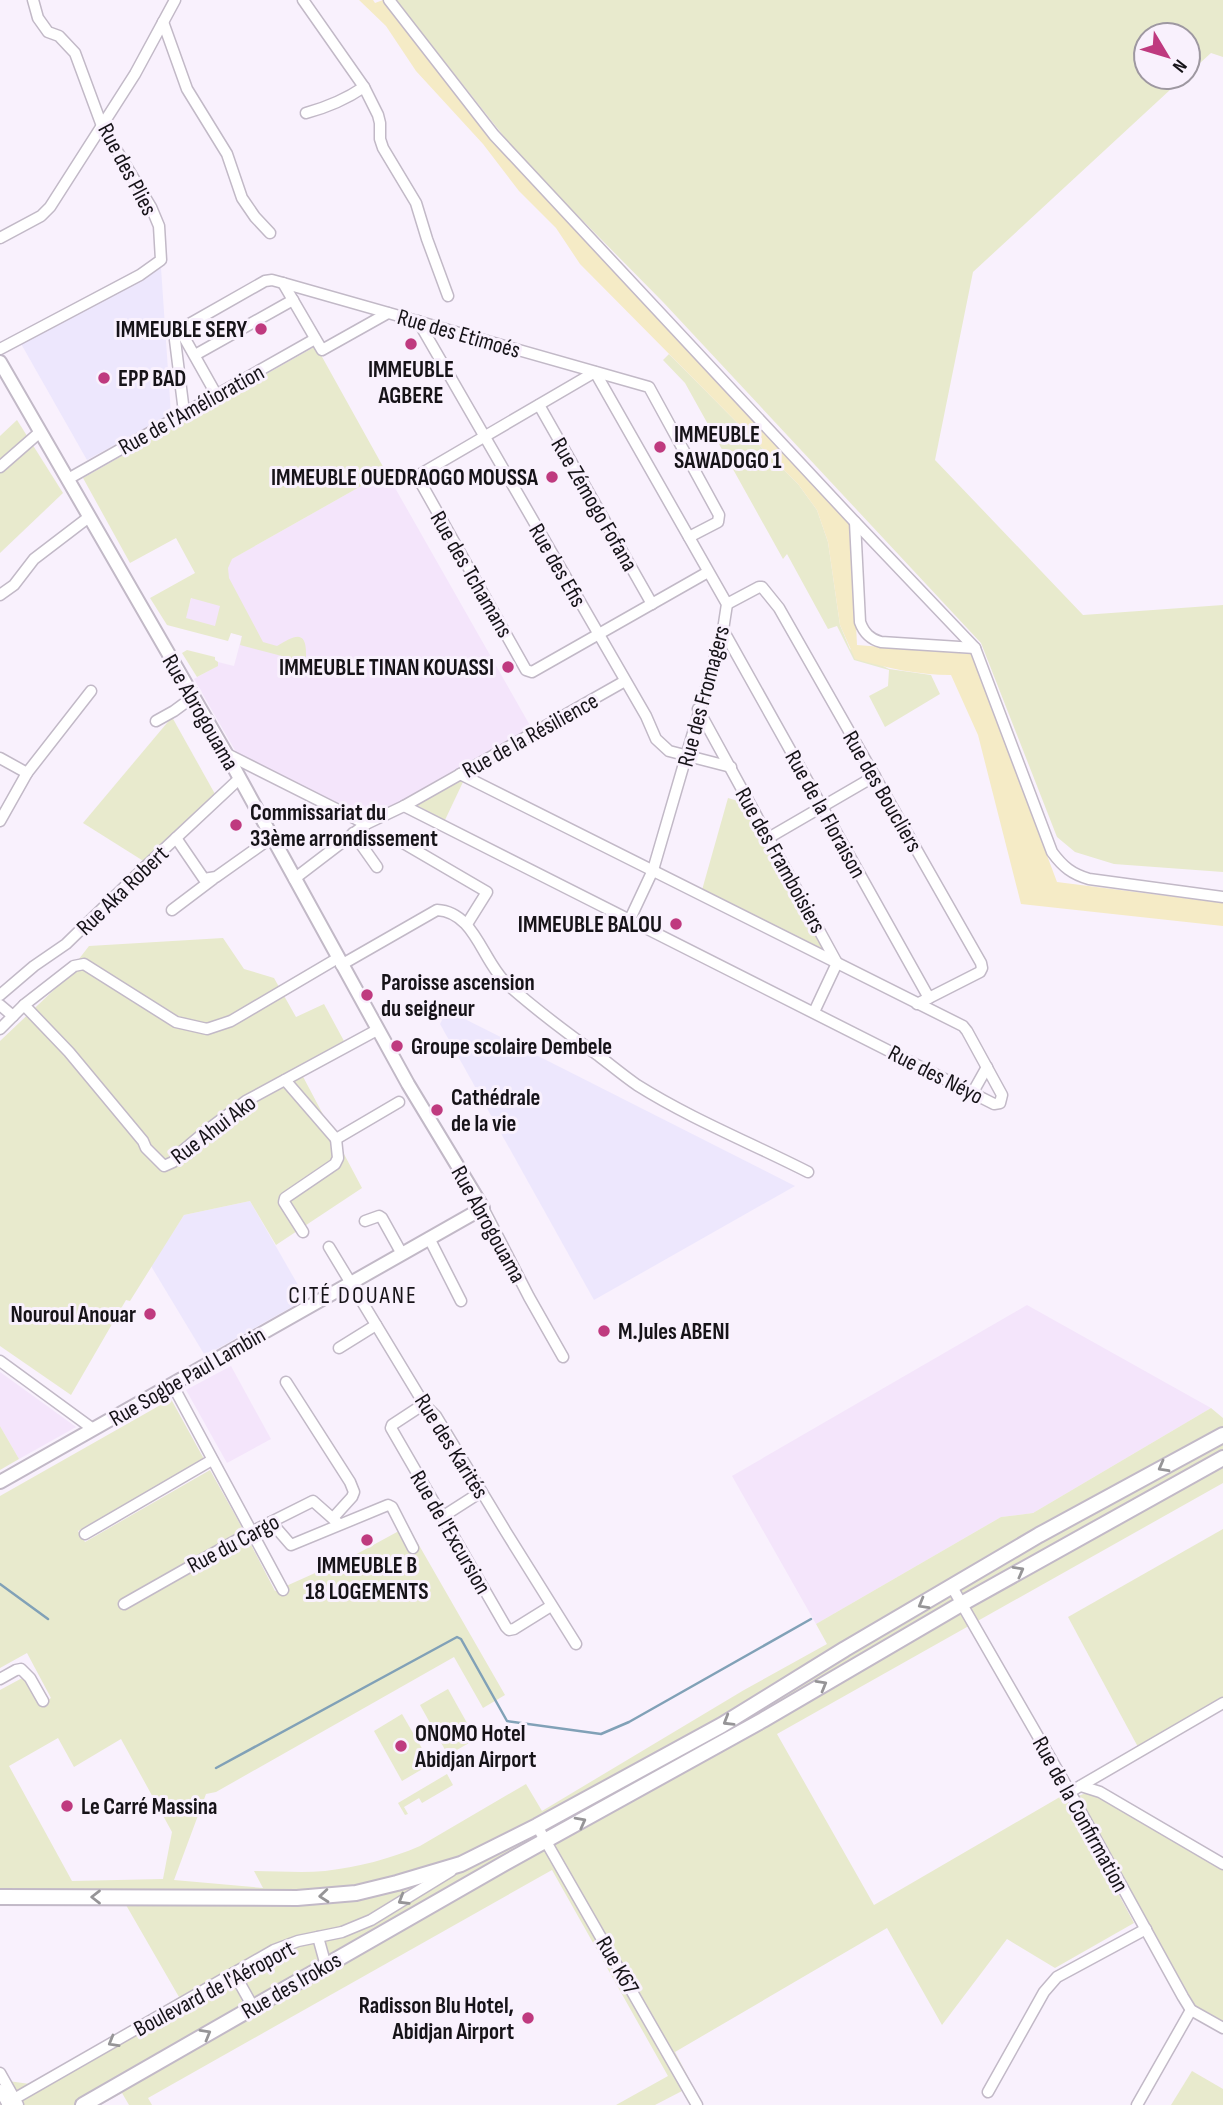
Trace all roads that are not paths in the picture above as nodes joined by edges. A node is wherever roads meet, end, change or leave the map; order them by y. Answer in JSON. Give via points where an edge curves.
{"nodes":[{"id":1,"x":33,"y":0,"type":"edge"},
{"id":2,"x":175,"y":0,"type":"edge"},
{"id":3,"x":303,"y":0,"type":"edge"},
{"id":4,"x":389,"y":0,"type":"edge"},
{"id":5,"x":163,"y":22,"type":"junction"},
{"id":6,"x":364,"y":87,"type":"junction"},
{"id":7,"x":306,"y":113,"type":"dead end"},
{"id":8,"x":102,"y":125,"type":"junction"},
{"id":9,"x":270,"y":233,"type":"dead end"},
{"id":10,"x":0,"y":238,"type":"edge"},
{"id":11,"x":283,"y":283,"type":"junction"},
{"id":12,"x":448,"y":296,"type":"dead end"},
{"id":13,"x":293,"y":300,"type":"junction"},
{"id":14,"x":388,"y":313,"type":"junction"},
{"id":15,"x":418,"y":321,"type":"junction"},
{"id":16,"x":180,"y":330,"type":"junction"},
{"id":17,"x":315,"y":339,"type":"junction"},
{"id":18,"x":0,"y":349,"type":"edge"},
{"id":19,"x":195,"y":355,"type":"junction"},
{"id":20,"x":0,"y":362,"type":"edge"},
{"id":21,"x":595,"y":372,"type":"junction"},
{"id":22,"x":216,"y":394,"type":"junction"},
{"id":23,"x":539,"y":405,"type":"junction"},
{"id":24,"x":184,"y":412,"type":"junction"},
{"id":25,"x":40,"y":432,"type":"junction"},
{"id":26,"x":484,"y":436,"type":"junction"},
{"id":27,"x":0,"y":467,"type":"edge"},
{"id":28,"x":68,"y":479,"type":"junction"},
{"id":29,"x":89,"y":517,"type":"junction"},
{"id":30,"x":855,"y":523,"type":"junction"},
{"id":31,"x":689,"y":537,"type":"junction"},
{"id":32,"x":708,"y":572,"type":"junction"},
{"id":33,"x":0,"y":595,"type":"edge"},
{"id":34,"x":652,"y":604,"type":"junction"},
{"id":35,"x":727,"y":604,"type":"junction"},
{"id":36,"x":723,"y":630,"type":"junction"},
{"id":37,"x":598,"y":634,"type":"junction"},
{"id":38,"x":975,"y":648,"type":"junction"},
{"id":39,"x":625,"y":681,"type":"junction"},
{"id":40,"x":91,"y":691,"type":"dead end"},
{"id":41,"x":193,"y":697,"type":"junction"},
{"id":42,"x":698,"y":709,"type":"junction"},
{"id":43,"x":156,"y":721,"type":"dead end"},
{"id":44,"x":225,"y":752,"type":"junction"},
{"id":45,"x":687,"y":756,"type":"junction"},
{"id":46,"x":0,"y":758,"type":"edge"},
{"id":47,"x":731,"y":767,"type":"junction"},
{"id":48,"x":27,"y":773,"type":"junction"},
{"id":49,"x":460,"y":774,"type":"junction"},
{"id":50,"x":875,"y":776,"type":"junction"},
{"id":51,"x":239,"y":779,"type":"junction"},
{"id":52,"x":404,"y":806,"type":"junction"},
{"id":53,"x":821,"y":806,"type":"junction"},
{"id":54,"x":0,"y":821,"type":"edge"},
{"id":55,"x":366,"y":824,"type":"junction"},
{"id":56,"x":353,"y":833,"type":"junction"},
{"id":57,"x":770,"y":837,"type":"junction"},
{"id":58,"x":176,"y":838,"type":"junction"},
{"id":59,"x":271,"y":838,"type":"junction"},
{"id":60,"x":398,"y":840,"type":"dead end"},
{"id":61,"x":377,"y":867,"type":"dead end"},
{"id":62,"x":653,"y":870,"type":"junction"},
{"id":63,"x":216,"y":877,"type":"junction"},
{"id":64,"x":294,"y":879,"type":"junction"},
{"id":65,"x":1223,"y":897,"type":"edge"},
{"id":66,"x":172,"y":910,"type":"dead end"},
{"id":67,"x":630,"y":919,"type":"junction"},
{"id":68,"x":467,"y":924,"type":"junction"},
{"id":69,"x":340,"y":961,"type":"junction"},
{"id":70,"x":837,"y":963,"type":"junction"},
{"id":71,"x":0,"y":995,"type":"edge"},
{"id":72,"x":929,"y":998,"type":"junction"},
{"id":73,"x":917,"y":1004,"type":"junction"},
{"id":74,"x":0,"y":1005,"type":"edge"},
{"id":75,"x":24,"y":1005,"type":"junction"},
{"id":76,"x":814,"y":1012,"type":"junction"},
{"id":77,"x":12,"y":1016,"type":"junction"},
{"id":78,"x":0,"y":1029,"type":"edge"},
{"id":79,"x":377,"y":1030,"type":"junction"},
{"id":80,"x":987,"y":1067,"type":"junction"},
{"id":81,"x":285,"y":1080,"type":"junction"},
{"id":82,"x":972,"y":1092,"type":"junction"},
{"id":83,"x":399,"y":1102,"type":"dead end"},
{"id":84,"x":336,"y":1139,"type":"junction"},
{"id":85,"x":808,"y":1172,"type":"dead end"},
{"id":86,"x":483,"y":1209,"type":"junction"},
{"id":87,"x":365,"y":1221,"type":"dead end"},
{"id":88,"x":303,"y":1232,"type":"dead end"},
{"id":89,"x":429,"y":1238,"type":"junction"},
{"id":90,"x":328,"y":1247,"type":"dead end"},
{"id":91,"x":402,"y":1254,"type":"junction"},
{"id":92,"x":349,"y":1283,"type":"junction"},
{"id":93,"x":461,"y":1301,"type":"dead end"},
{"id":94,"x":376,"y":1325,"type":"junction"},
{"id":95,"x":339,"y":1348,"type":"dead end"},
{"id":96,"x":563,"y":1357,"type":"dead end"},
{"id":97,"x":0,"y":1361,"type":"edge"},
{"id":98,"x":286,"y":1382,"type":"dead end"},
{"id":99,"x":173,"y":1384,"type":"junction"},
{"id":100,"x":425,"y":1404,"type":"junction"},
{"id":101,"x":93,"y":1429,"type":"junction"},
{"id":102,"x":1223,"y":1435,"type":"edge"},
{"id":103,"x":1223,"y":1458,"type":"edge"},
{"id":104,"x":212,"y":1460,"type":"junction"},
{"id":105,"x":0,"y":1482,"type":"edge"},
{"id":106,"x":481,"y":1492,"type":"junction"},
{"id":107,"x":442,"y":1517,"type":"junction"},
{"id":108,"x":336,"y":1521,"type":"junction"},
{"id":109,"x":271,"y":1522,"type":"junction"},
{"id":110,"x":1060,"y":1524,"type":"junction"},
{"id":111,"x":251,"y":1532,"type":"junction"},
{"id":112,"x":85,"y":1534,"type":"dead end"},
{"id":113,"x":1069,"y":1543,"type":"junction"},
{"id":114,"x":413,"y":1548,"type":"dead end"},
{"id":115,"x":952,"y":1587,"type":"junction"},
{"id":116,"x":283,"y":1590,"type":"dead end"},
{"id":117,"x":962,"y":1603,"type":"junction"},
{"id":118,"x":124,"y":1604,"type":"dead end"},
{"id":119,"x":551,"y":1606,"type":"junction"},
{"id":120,"x":576,"y":1644,"type":"dead end"},
{"id":121,"x":0,"y":1679,"type":"edge"},
{"id":122,"x":43,"y":1701,"type":"dead end"},
{"id":123,"x":1223,"y":1703,"type":"edge"},
{"id":124,"x":1081,"y":1786,"type":"junction"},
{"id":125,"x":1070,"y":1792,"type":"junction"},
{"id":126,"x":537,"y":1826,"type":"junction"},
{"id":127,"x":546,"y":1841,"type":"junction"},
{"id":128,"x":492,"y":1850,"type":"junction"},
{"id":129,"x":461,"y":1864,"type":"junction"},
{"id":130,"x":1223,"y":1864,"type":"edge"},
{"id":131,"x":500,"y":1867,"type":"junction"},
{"id":132,"x":0,"y":1897,"type":"edge"},
{"id":133,"x":1146,"y":1929,"type":"junction"},
{"id":134,"x":318,"y":1937,"type":"junction"},
{"id":135,"x":326,"y":1966,"type":"junction"},
{"id":136,"x":234,"y":1973,"type":"junction"},
{"id":137,"x":253,"y":2007,"type":"junction"},
{"id":138,"x":1191,"y":2010,"type":"junction"},
{"id":139,"x":1223,"y":2028,"type":"edge"},
{"id":140,"x":0,"y":2073,"type":"edge"},
{"id":141,"x":0,"y":2090,"type":"edge"},
{"id":142,"x":988,"y":2092,"type":"dead end"},
{"id":143,"x":12,"y":2103,"type":"edge"},
{"id":144,"x":83,"y":2105,"type":"edge"},
{"id":145,"x":697,"y":2105,"type":"edge"},
{"id":146,"x":1137,"y":2105,"type":"edge"}],
"edges":[{"from":1,"to":8,"type":"street","name":"Rue des Plies","via":[[48,32],[59,36],[75,53]]},
{"from":2,"to":5,"type":"street"},
{"from":3,"to":6,"type":"street"},
{"from":4,"to":30,"type":"street","via":[[494,135]]},
{"from":5,"to":8,"type":"street"},
{"from":5,"to":9,"type":"street","via":[[187,89],[227,154],[242,198]]},
{"from":6,"to":7,"type":"street","via":[[329,107]]},
{"from":6,"to":12,"type":"street","via":[[378,115],[383,148],[416,203]]},
{"from":8,"to":10,"type":"street","via":[[41,216]]},
{"from":8,"to":18,"type":"street","name":"Rue des Plies","via":[[152,207],[159,226],[161,260]]},
{"from":11,"to":13,"type":"street"},
{"from":11,"to":14,"type":"street","name":"Rue des Etimoés"},
{"from":11,"to":16,"type":"street","name":"Rue des Etimoés","via":[[265,281]]},
{"from":13,"to":17,"type":"street"},
{"from":13,"to":19,"type":"street"},
{"from":14,"to":15,"type":"street","name":"Rue des Etimoés"},
{"from":14,"to":17,"type":"street","via":[[322,351]]},
{"from":15,"to":21,"type":"street","name":"Rue des Etimoés"},
{"from":15,"to":26,"type":"street","name":"Rue des Efis"},
{"from":16,"to":19,"type":"street"},
{"from":16,"to":24,"type":"street","via":[[175,340]]},
{"from":17,"to":22,"type":"street","name":"Rue de l'Amélioration"},
{"from":19,"to":22,"type":"street"},
{"from":20,"to":25,"type":"street","name":"Rue Abrogouama"},
{"from":21,"to":23,"type":"street","name":"Rue des Tchamans"},
{"from":21,"to":31,"type":"street","name":"Rue des Fromagers"},
{"from":21,"to":31,"type":"street","name":"Rue des Etimoés","via":[[644,384],[652,391],[719,515],[718,522]]},
{"from":22,"to":24,"type":"street","name":"Rue de l'Amélioration"},
{"from":23,"to":26,"type":"street","name":"Rue des Tchamans"},
{"from":23,"to":34,"type":"street","name":"Rue Zémogo Fofana"},
{"from":24,"to":28,"type":"street","name":"Rue de l'Amélioration"},
{"from":25,"to":27,"type":"street"},
{"from":25,"to":28,"type":"street","name":"Rue Abrogouama"},
{"from":26,"to":37,"type":"street","name":"Rue des Efis"},
{"from":26,"to":37,"type":"street","name":"Rue des Tchamans","via":[[417,476],[526,670],[532,672]]},
{"from":28,"to":29,"type":"street","name":"Rue Abrogouama"},
{"from":29,"to":33,"type":"street","via":[[34,559]]},
{"from":29,"to":41,"type":"street","name":"Rue Abrogouama"},
{"from":30,"to":38,"type":"street"},
{"from":30,"to":38,"type":"street","via":[[860,622],[866,634],[881,642]]},
{"from":31,"to":32,"type":"street","name":"Rue des Fromagers"},
{"from":32,"to":34,"type":"street","name":"Rue des Tchamans"},
{"from":32,"to":35,"type":"street","name":"Rue des Fromagers"},
{"from":34,"to":37,"type":"street","name":"Rue des Tchamans"},
{"from":35,"to":36,"type":"street","name":"Rue des Fromagers"},
{"from":35,"to":50,"type":"street","name":"Rue des Boucliers","via":[[759,587],[766,590]]},
{"from":36,"to":42,"type":"street","name":"Rue des Fromagers"},
{"from":36,"to":53,"type":"street","name":"Rue de la Floraison"},
{"from":37,"to":39,"type":"street","name":"Rue des Efis"},
{"from":38,"to":65,"type":"street","via":[[1060,863],[1089,880]]},
{"from":39,"to":45,"type":"street","name":"Rue des Efis","via":[[656,740],[669,751]]},
{"from":39,"to":49,"type":"street","name":"Rue de la Résilience"},
{"from":40,"to":48,"type":"street"},
{"from":41,"to":43,"type":"street"},
{"from":41,"to":44,"type":"street","name":"Rue Abrogouama"},
{"from":42,"to":45,"type":"street","name":"Rue des Fromagers"},
{"from":42,"to":47,"type":"street","name":"Rue des Framboisiers"},
{"from":44,"to":51,"type":"street","name":"Rue Abrogouama"},
{"from":44,"to":55,"type":"street"},
{"from":45,"to":47,"type":"street","name":"Rue des Efis"},
{"from":45,"to":62,"type":"street","name":"Rue des Fromagers"},
{"from":46,"to":48,"type":"street"},
{"from":47,"to":57,"type":"street","name":"Rue des Framboisiers"},
{"from":48,"to":54,"type":"street"},
{"from":49,"to":52,"type":"street","name":"Rue de la Résilience"},
{"from":49,"to":62,"type":"street","name":"Rue des Néyo"},
{"from":50,"to":53,"type":"street"},
{"from":50,"to":72,"type":"street","name":"Rue des Boucliers","via":[[981,963],[980,971]]},
{"from":51,"to":58,"type":"street","name":"Rue Aka Robert"},
{"from":51,"to":59,"type":"street","name":"Rue Abrogouama"},
{"from":52,"to":55,"type":"street","name":"Rue de la Résilience"},
{"from":52,"to":67,"type":"street","name":"Rue des Néyo"},
{"from":53,"to":57,"type":"street"},
{"from":53,"to":72,"type":"street","name":"Rue de la Floraison"},
{"from":55,"to":56,"type":"street","name":"Rue de la Résilience"},
{"from":56,"to":61,"type":"street"},
{"from":56,"to":64,"type":"street","name":"Rue de la Résilience"},
{"from":57,"to":70,"type":"street","name":"Rue des Framboisiers"},
{"from":58,"to":63,"type":"street","via":[[204,879]]},
{"from":58,"to":71,"type":"street","name":"Rue Aka Robert","via":[[66,944]]},
{"from":59,"to":63,"type":"street"},
{"from":59,"to":64,"type":"street","name":"Rue Abrogouama"},
{"from":60,"to":68,"type":"street","via":[[487,892]]},
{"from":62,"to":67,"type":"street","name":"Rue des Fromagers"},
{"from":62,"to":70,"type":"street","name":"Rue des Néyo"},
{"from":63,"to":66,"type":"street"},
{"from":64,"to":69,"type":"street","name":"Rue Abrogouama"},
{"from":67,"to":76,"type":"street","name":"Rue des Néyo"},
{"from":68,"to":69,"type":"street","via":[[437,910]]},
{"from":68,"to":85,"type":"street","via":[[507,983],[635,1083]]},
{"from":69,"to":75,"type":"street","via":[[207,1029],[176,1022],[84,964],[74,966]]},
{"from":69,"to":79,"type":"street","name":"Rue Abrogouama"},
{"from":70,"to":73,"type":"street","name":"Rue des Néyo"},
{"from":70,"to":76,"type":"street"},
{"from":72,"to":73,"type":"street","name":"Rue des Boucliers"},
{"from":73,"to":80,"type":"street","name":"Rue des Néyo","via":[[963,1026]]},
{"from":74,"to":77,"type":"street"},
{"from":75,"to":77,"type":"street"},
{"from":75,"to":81,"type":"street","name":"Rue Ahui Ako","via":[[164,1166],[246,1101]]},
{"from":76,"to":82,"type":"street","name":"Rue des Néyo"},
{"from":77,"to":78,"type":"street"},
{"from":79,"to":81,"type":"street","name":"Rue Ahui Ako"},
{"from":79,"to":86,"type":"street","name":"Rue Abrogouama"},
{"from":80,"to":82,"type":"street"},
{"from":80,"to":82,"type":"street","name":"Rue des Néyo","via":[[1002,1095],[1000,1103]]},
{"from":81,"to":84,"type":"street"},
{"from":83,"to":84,"type":"street"},
{"from":84,"to":88,"type":"street","via":[[335,1164],[285,1198]]},
{"from":86,"to":89,"type":"street","name":"Rue Sogbe Paul Lambin"},
{"from":86,"to":96,"type":"street","name":"Rue Abrogouama"},
{"from":87,"to":91,"type":"street","via":[[382,1218]]},
{"from":89,"to":91,"type":"street","name":"Rue Sogbe Paul Lambin"},
{"from":89,"to":93,"type":"street"},
{"from":90,"to":92,"type":"street","name":"Rue des Karités"},
{"from":91,"to":92,"type":"street","name":"Rue Sogbe Paul Lambin"},
{"from":92,"to":94,"type":"street","name":"Rue des Karités"},
{"from":92,"to":99,"type":"street","name":"Rue Sogbe Paul Lambin"},
{"from":94,"to":95,"type":"street"},
{"from":94,"to":100,"type":"street","name":"Rue des Karités"},
{"from":97,"to":101,"type":"street"},
{"from":98,"to":108,"type":"street","via":[[354,1492]]},
{"from":99,"to":101,"type":"street","name":"Rue Sogbe Paul Lambin"},
{"from":99,"to":104,"type":"street"},
{"from":100,"to":106,"type":"street","name":"Rue des Karités"},
{"from":100,"to":107,"type":"street","name":"Rue de l'Excursion","via":[[391,1428]]},
{"from":101,"to":105,"type":"street","name":"Rue Sogbe Paul Lambin"},
{"from":102,"to":110,"type":"main road","one_way":true},
{"from":103,"to":113,"type":"main road","name":"Rue des Irokos"},
{"from":104,"to":111,"type":"street"},
{"from":104,"to":112,"type":"street"},
{"from":106,"to":107,"type":"street"},
{"from":106,"to":119,"type":"street","name":"Rue des Karités"},
{"from":107,"to":119,"type":"street","name":"Rue de l'Excursion","via":[[509,1630]]},
{"from":108,"to":109,"type":"street","name":"Rue du Cargo","via":[[313,1501]]},
{"from":108,"to":109,"type":"street","via":[[290,1545]]},
{"from":108,"to":114,"type":"street","via":[[388,1505]]},
{"from":109,"to":111,"type":"street","name":"Rue du Cargo"},
{"from":110,"to":113,"type":"main road"},
{"from":110,"to":115,"type":"main road"},
{"from":111,"to":116,"type":"street"},
{"from":111,"to":118,"type":"street","name":"Rue du Cargo"},
{"from":117,"to":113,"type":"main road","name":"Rue des Irokos","one_way":true},
{"from":115,"to":117,"type":"street","name":"Rue de la Confirmation"},
{"from":115,"to":126,"type":"main road","one_way":true,"via":[[722,1725]]},
{"from":117,"to":125,"type":"street","name":"Rue de la Confirmation"},
{"from":127,"to":117,"type":"main road","name":"Rue des Irokos","one_way":true},
{"from":119,"to":120,"type":"street","name":"Rue des Karités"},
{"from":121,"to":122,"type":"street","via":[[21,1669]]},
{"from":123,"to":124,"type":"street"},
{"from":124,"to":125,"type":"street"},
{"from":124,"to":130,"type":"street","via":[[1100,1792]]},
{"from":125,"to":133,"type":"street","name":"Rue de la Confirmation"},
{"from":126,"to":127,"type":"street","name":"Rue K67"},
{"from":126,"to":128,"type":"main road"},
{"from":127,"to":131,"type":"main road","name":"Rue des Irokos"},
{"from":127,"to":145,"type":"street","name":"Rue K67"},
{"from":128,"to":129,"type":"main road"},
{"from":128,"to":131,"type":"main road"},
{"from":129,"to":132,"type":"main road","one_way":true,"via":[[356,1893],[297,1898]]},
{"from":129,"to":134,"type":"street","name":"Boulevard de l'Aéroport","one_way":true,"via":[[371,1920]]},
{"from":131,"to":135,"type":"main road","name":"Rue des Irokos"},
{"from":133,"to":138,"type":"street","name":"Rue de la Confirmation"},
{"from":133,"to":142,"type":"street","via":[[1057,1977]]},
{"from":134,"to":135,"type":"street"},
{"from":134,"to":136,"type":"street","name":"Boulevard de l'Aéroport","via":[[274,1950]]},
{"from":135,"to":137,"type":"main road","name":"Rue des Irokos"},
{"from":136,"to":137,"type":"street"},
{"from":136,"to":143,"type":"street","name":"Boulevard de l'Aéroport","one_way":true},
{"from":144,"to":137,"type":"main road","name":"Rue des Irokos","one_way":true},
{"from":138,"to":139,"type":"street"},
{"from":138,"to":146,"type":"street"},
{"from":140,"to":143,"type":"street"},
{"from":141,"to":143,"type":"street"}]}
